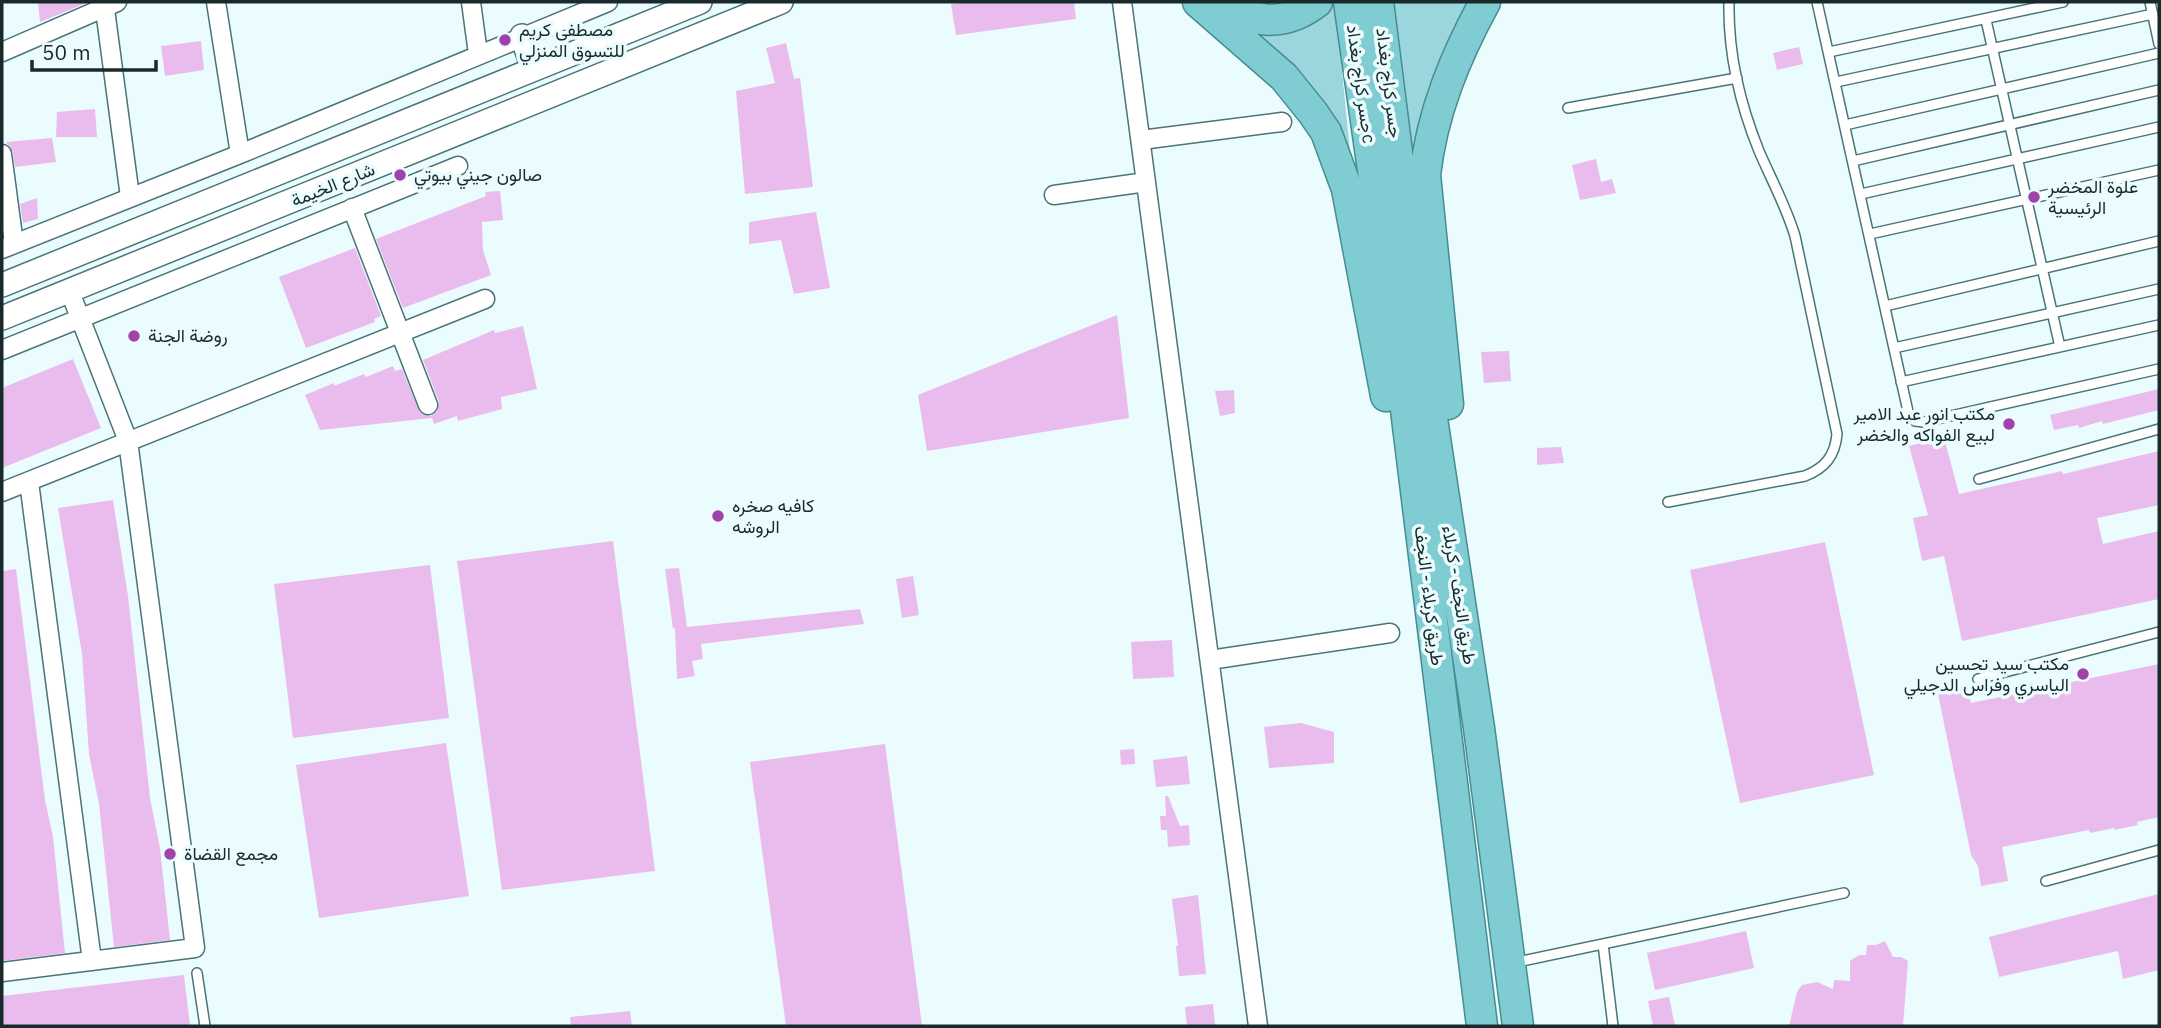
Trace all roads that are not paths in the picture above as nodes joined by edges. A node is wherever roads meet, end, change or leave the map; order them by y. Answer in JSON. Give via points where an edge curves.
{"nodes":[{"id":1,"x":216,"y":2,"type":"edge"},
{"id":2,"x":471,"y":2,"type":"edge"},
{"id":3,"x":700,"y":2,"type":"edge"},
{"id":4,"x":780,"y":2,"type":"edge"},
{"id":5,"x":1122,"y":2,"type":"edge"},
{"id":6,"x":1198,"y":2,"type":"edge"},
{"id":7,"x":1231,"y":2,"type":"edge"},
{"id":8,"x":1349,"y":2,"type":"edge"},
{"id":9,"x":1378,"y":2,"type":"edge"},
{"id":10,"x":1485,"y":2,"type":"edge"},
{"id":11,"x":1729,"y":2,"type":"edge"},
{"id":12,"x":1817,"y":2,"type":"edge"},
{"id":13,"x":2063,"y":2,"type":"edge"},
{"id":14,"x":2150,"y":2,"type":"edge"},
{"id":15,"x":600,"y":3,"type":"edge"},
{"id":16,"x":109,"y":4,"type":"edge"},
{"id":17,"x":1314,"y":4,"type":"edge"},
{"id":18,"x":2153,"y":15,"type":"junction"},
{"id":19,"x":1986,"y":20,"type":"junction"},
{"id":20,"x":522,"y":36,"type":"junction"},
{"id":21,"x":2159,"y":44,"type":"edge"},
{"id":22,"x":1992,"y":47,"type":"junction"},
{"id":23,"x":2,"y":52,"type":"edge"},
{"id":24,"x":1829,"y":52,"type":"junction"},
{"id":25,"x":2159,"y":53,"type":"edge"},
{"id":26,"x":478,"y":54,"type":"junction"},
{"id":27,"x":534,"y":69,"type":"junction"},
{"id":28,"x":1737,"y":78,"type":"junction"},
{"id":29,"x":1836,"y":82,"type":"junction"},
{"id":30,"x":2002,"y":89,"type":"junction"},
{"id":31,"x":2159,"y":90,"type":"edge"},
{"id":32,"x":477,"y":93,"type":"junction"},
{"id":33,"x":1568,"y":108,"type":"dead end"},
{"id":34,"x":487,"y":122,"type":"junction"},
{"id":35,"x":1282,"y":122,"type":"dead end"},
{"id":36,"x":2009,"y":124,"type":"junction"},
{"id":37,"x":1845,"y":125,"type":"junction"},
{"id":38,"x":2159,"y":127,"type":"edge"},
{"id":39,"x":385,"y":130,"type":"junction"},
{"id":40,"x":1141,"y":140,"type":"junction"},
{"id":41,"x":2,"y":154,"type":"edge"},
{"id":42,"x":240,"y":154,"type":"junction"},
{"id":43,"x":2017,"y":158,"type":"junction"},
{"id":44,"x":397,"y":159,"type":"junction"},
{"id":45,"x":1853,"y":161,"type":"junction"},
{"id":46,"x":1386,"y":165,"type":"junction"},
{"id":47,"x":458,"y":166,"type":"dead end"},
{"id":48,"x":2159,"y":170,"type":"edge"},
{"id":49,"x":1146,"y":182,"type":"junction"},
{"id":50,"x":1861,"y":194,"type":"junction"},
{"id":51,"x":1054,"y":195,"type":"dead end"},
{"id":52,"x":131,"y":197,"type":"junction"},
{"id":53,"x":2026,"y":199,"type":"junction"},
{"id":54,"x":352,"y":208,"type":"junction"},
{"id":55,"x":1870,"y":234,"type":"junction"},
{"id":56,"x":2159,"y":242,"type":"edge"},
{"id":57,"x":8,"y":247,"type":"edge"},
{"id":58,"x":2042,"y":268,"type":"junction"},
{"id":59,"x":2,"y":285,"type":"edge"},
{"id":60,"x":2159,"y":289,"type":"edge"},
{"id":61,"x":70,"y":292,"type":"junction"},
{"id":62,"x":485,"y":299,"type":"dead end"},
{"id":63,"x":1885,"y":306,"type":"junction"},
{"id":64,"x":2052,"y":312,"type":"junction"},
{"id":65,"x":2,"y":318,"type":"edge"},
{"id":66,"x":81,"y":318,"type":"junction"},
{"id":67,"x":2159,"y":324,"type":"edge"},
{"id":68,"x":401,"y":335,"type":"junction"},
{"id":69,"x":2060,"y":347,"type":"junction"},
{"id":70,"x":1894,"y":348,"type":"junction"},
{"id":71,"x":2,"y":349,"type":"edge"},
{"id":72,"x":2159,"y":369,"type":"edge"},
{"id":73,"x":1901,"y":382,"type":"junction"},
{"id":74,"x":428,"y":405,"type":"dead end"},
{"id":75,"x":2159,"y":429,"type":"edge"},
{"id":76,"x":128,"y":440,"type":"junction"},
{"id":77,"x":1979,"y":479,"type":"dead end"},
{"id":78,"x":29,"y":481,"type":"junction"},
{"id":79,"x":2,"y":492,"type":"edge"},
{"id":80,"x":1668,"y":502,"type":"dead end"},
{"id":81,"x":1455,"y":569,"type":"junction"},
{"id":82,"x":1425,"y":572,"type":"junction"},
{"id":83,"x":2159,"y":632,"type":"edge"},
{"id":84,"x":1390,"y":633,"type":"dead end"},
{"id":85,"x":1210,"y":660,"type":"junction"},
{"id":86,"x":1978,"y":679,"type":"dead end"},
{"id":87,"x":2159,"y":850,"type":"edge"},
{"id":88,"x":2046,"y":881,"type":"dead end"},
{"id":89,"x":1844,"y":893,"type":"dead end"},
{"id":90,"x":1603,"y":944,"type":"junction"},
{"id":91,"x":92,"y":961,"type":"junction"},
{"id":92,"x":1510,"y":964,"type":"junction"},
{"id":93,"x":2,"y":972,"type":"edge"},
{"id":94,"x":197,"y":973,"type":"dead end"},
{"id":95,"x":205,"y":1026,"type":"edge"},
{"id":96,"x":1258,"y":1026,"type":"edge"},
{"id":97,"x":1482,"y":1026,"type":"edge"},
{"id":98,"x":1518,"y":1026,"type":"edge"},
{"id":99,"x":1613,"y":1026,"type":"edge"}],
"edges":[{"from":1,"to":42,"type":"street"},
{"from":2,"to":26,"type":"street"},
{"from":3,"to":27,"type":"street","name":"شارع الخيمة"},
{"from":4,"to":34,"type":"street","name":"شارع الخيمة"},
{"from":5,"to":40,"type":"street"},
{"from":6,"to":82,"type":"highway","via":[[1284,77],[1314,113],[1335,153],[1347,189]]},
{"from":7,"to":17,"type":"highway","via":[[1257,19],[1273,20],[1286,19]]},
{"from":8,"to":46,"type":"highway","name":"جسر كراج بغدادc"},
{"from":9,"to":46,"type":"highway","name":"جسر كراج بغداد"},
{"from":10,"to":81,"type":"highway","via":[[1440,101],[1425,175],[1450,420]]},
{"from":11,"to":28,"type":"lane"},
{"from":12,"to":24,"type":"lane"},
{"from":13,"to":19,"type":"lane"},
{"from":14,"to":18,"type":"lane"},
{"from":15,"to":20,"type":"street"},
{"from":16,"to":23,"type":"street"},
{"from":16,"to":52,"type":"street"},
{"from":18,"to":21,"type":"lane"},
{"from":18,"to":22,"type":"lane"},
{"from":19,"to":22,"type":"lane"},
{"from":19,"to":24,"type":"lane"},
{"from":20,"to":26,"type":"street"},
{"from":20,"to":27,"type":"street"},
{"from":22,"to":29,"type":"lane"},
{"from":22,"to":30,"type":"lane"},
{"from":24,"to":29,"type":"lane"},
{"from":25,"to":30,"type":"lane"},
{"from":26,"to":42,"type":"street"},
{"from":27,"to":32,"type":"street","name":"شارع الخيمة"},
{"from":28,"to":33,"type":"lane"},
{"from":28,"to":80,"type":"lane","via":[[1759,151],[1795,236],[1836,425],[1836,444],[1828,461],[1814,473]]},
{"from":29,"to":37,"type":"lane"},
{"from":30,"to":36,"type":"lane"},
{"from":30,"to":37,"type":"lane"},
{"from":31,"to":36,"type":"lane"},
{"from":32,"to":34,"type":"street","via":[[478,109]]},
{"from":32,"to":39,"type":"street","name":"شارع الخيمة"},
{"from":34,"to":44,"type":"street","name":"شارع الخيمة"},
{"from":35,"to":40,"type":"street"},
{"from":36,"to":43,"type":"lane"},
{"from":36,"to":45,"type":"lane"},
{"from":37,"to":45,"type":"lane"},
{"from":38,"to":43,"type":"lane"},
{"from":39,"to":44,"type":"street"},
{"from":39,"to":59,"type":"street","name":"شارع الخيمة"},
{"from":40,"to":49,"type":"street"},
{"from":41,"to":57,"type":"street"},
{"from":42,"to":52,"type":"street"},
{"from":43,"to":50,"type":"lane"},
{"from":43,"to":53,"type":"lane"},
{"from":44,"to":61,"type":"street","name":"شارع الخيمة"},
{"from":45,"to":50,"type":"lane"},
{"from":46,"to":81,"type":"highway","name":"طريق النجف - کربلاء","via":[[1424,366]]},
{"from":46,"to":82,"type":"highway","name":"طريق کربلاء - النجف","via":[[1398,345]]},
{"from":47,"to":54,"type":"street"},
{"from":48,"to":53,"type":"lane"},
{"from":49,"to":51,"type":"street"},
{"from":49,"to":85,"type":"street"},
{"from":50,"to":55,"type":"lane"},
{"from":52,"to":57,"type":"street"},
{"from":53,"to":55,"type":"lane"},
{"from":53,"to":58,"type":"lane"},
{"from":54,"to":66,"type":"street"},
{"from":54,"to":68,"type":"street"},
{"from":55,"to":63,"type":"lane"},
{"from":56,"to":58,"type":"lane"},
{"from":58,"to":63,"type":"lane"},
{"from":58,"to":64,"type":"lane"},
{"from":60,"to":64,"type":"lane"},
{"from":61,"to":65,"type":"street","name":"شارع الخيمة"},
{"from":61,"to":66,"type":"street"},
{"from":62,"to":68,"type":"street"},
{"from":63,"to":70,"type":"lane"},
{"from":64,"to":69,"type":"lane"},
{"from":64,"to":70,"type":"lane"},
{"from":66,"to":71,"type":"street"},
{"from":66,"to":76,"type":"street"},
{"from":67,"to":69,"type":"lane"},
{"from":68,"to":74,"type":"street"},
{"from":68,"to":76,"type":"street"},
{"from":69,"to":73,"type":"lane"},
{"from":70,"to":73,"type":"lane"},
{"from":72,"to":73,"type":"lane","via":[[1924,422],[1909,415]]},
{"from":75,"to":77,"type":"lane"},
{"from":76,"to":78,"type":"street"},
{"from":76,"to":91,"type":"street","via":[[195,948]]},
{"from":78,"to":79,"type":"street"},
{"from":78,"to":91,"type":"street"},
{"from":81,"to":92,"type":"highway","name":"طريق النجف - کربلاء"},
{"from":82,"to":97,"type":"highway","name":"طريق کربلاء - النجف"},
{"from":83,"to":86,"type":"lane"},
{"from":84,"to":85,"type":"street"},
{"from":85,"to":96,"type":"street"},
{"from":87,"to":88,"type":"lane"},
{"from":89,"to":90,"type":"lane"},
{"from":90,"to":92,"type":"lane"},
{"from":90,"to":99,"type":"lane"},
{"from":91,"to":93,"type":"street"},
{"from":92,"to":98,"type":"highway","name":"طريق النجف - کربلاء"},
{"from":94,"to":95,"type":"lane"}]}
